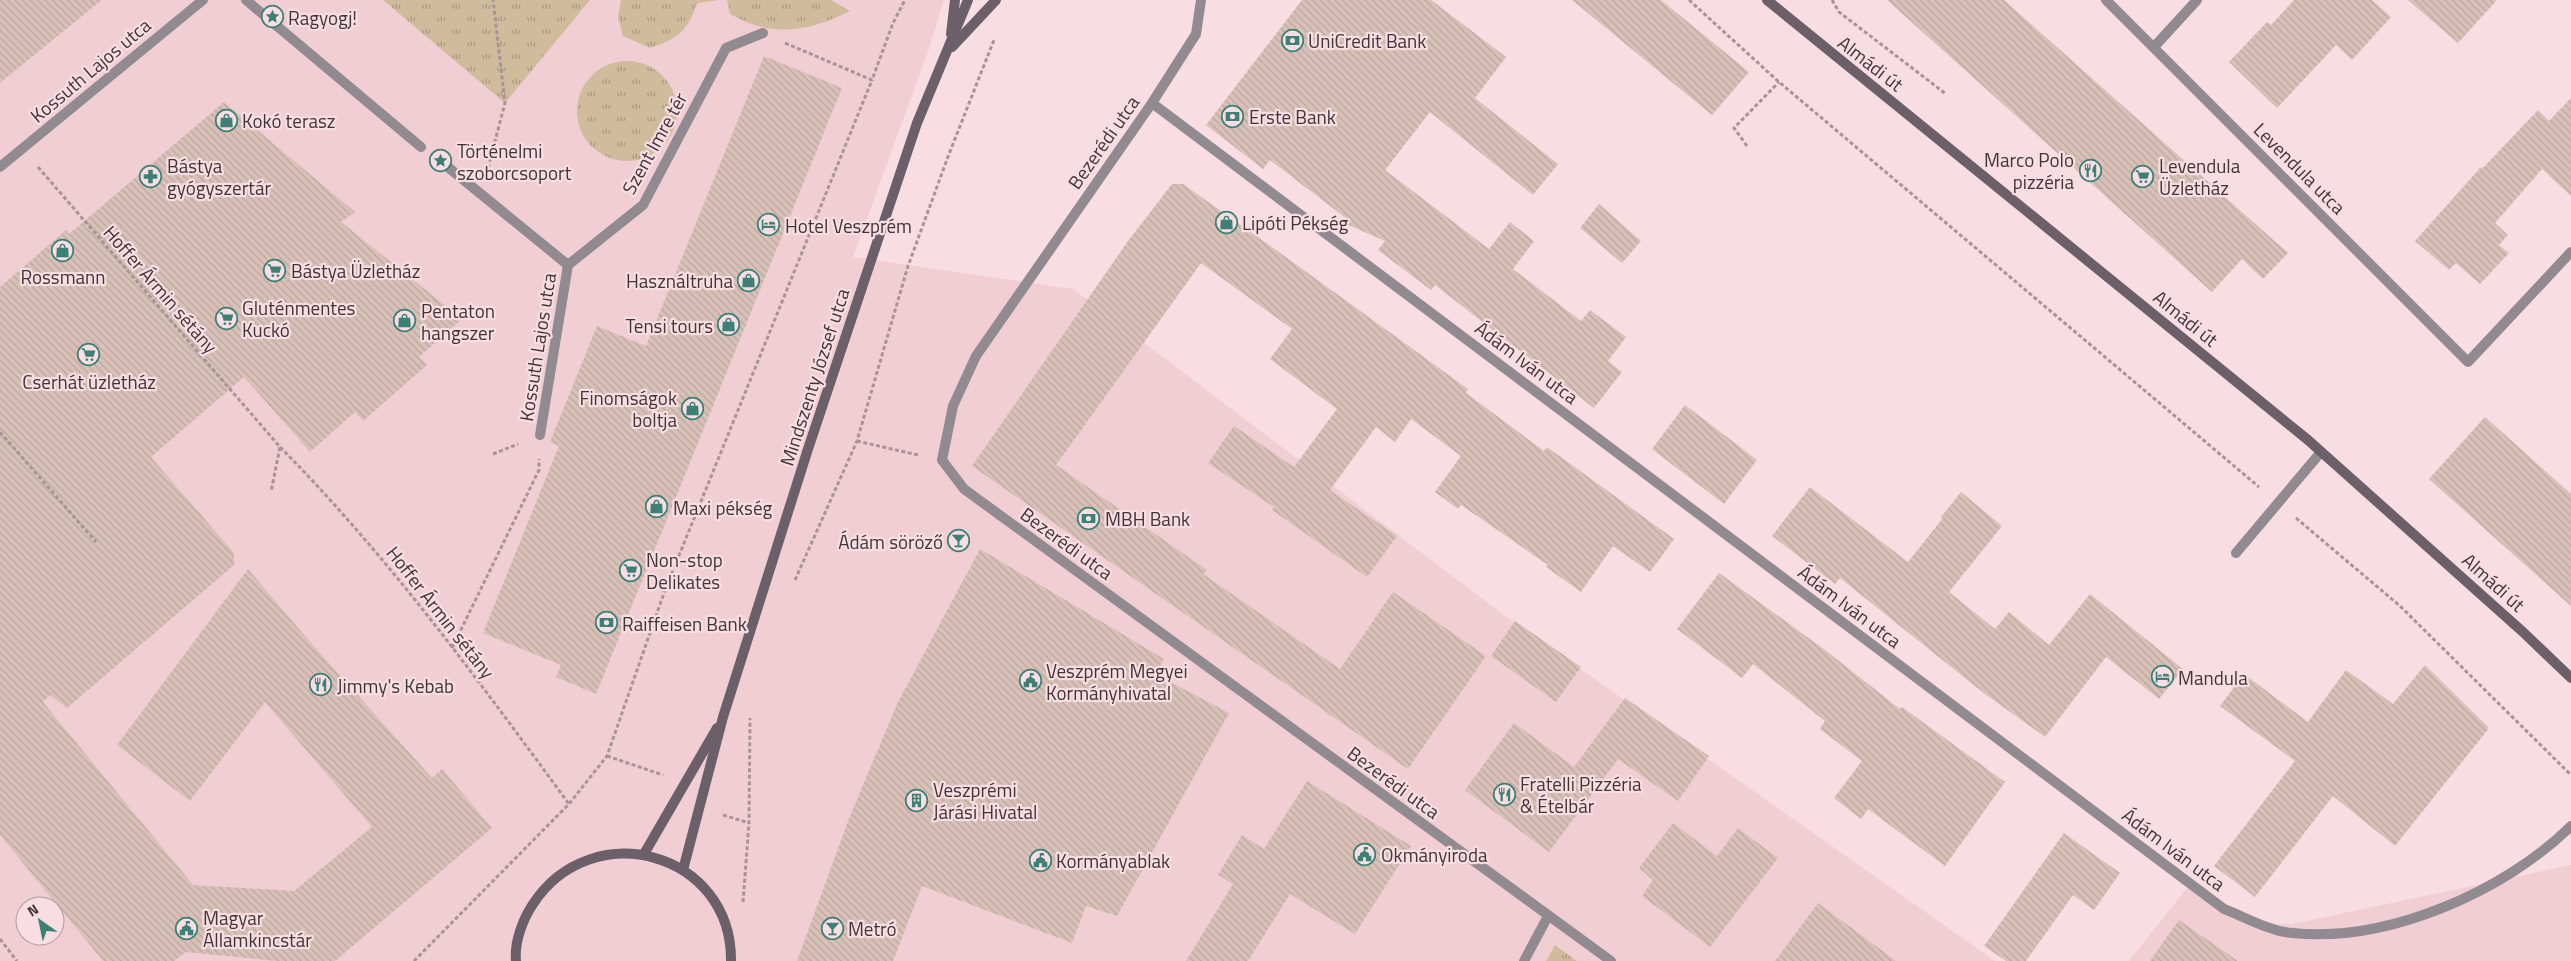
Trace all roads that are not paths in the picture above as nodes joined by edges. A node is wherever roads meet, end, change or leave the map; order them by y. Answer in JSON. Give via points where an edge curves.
{"nodes":[{"id":1,"x":203,"y":0,"type":"edge"},
{"id":2,"x":246,"y":0,"type":"edge"},
{"id":3,"x":956,"y":0,"type":"edge"},
{"id":4,"x":968,"y":0,"type":"edge"},
{"id":5,"x":996,"y":0,"type":"edge"},
{"id":6,"x":1201,"y":0,"type":"edge"},
{"id":7,"x":1767,"y":0,"type":"edge"},
{"id":8,"x":2106,"y":0,"type":"edge"},
{"id":9,"x":2197,"y":0,"type":"edge"},
{"id":10,"x":763,"y":33,"type":"road end"},
{"id":11,"x":2154,"y":47,"type":"junction"},
{"id":12,"x":948,"y":51,"type":"junction"},
{"id":13,"x":1152,"y":103,"type":"junction"},
{"id":14,"x":421,"y":147,"type":"dead end"},
{"id":15,"x":0,"y":168,"type":"edge"},
{"id":16,"x":449,"y":168,"type":"dead end"},
{"id":17,"x":2571,"y":252,"type":"edge"},
{"id":18,"x":568,"y":265,"type":"junction"},
{"id":19,"x":540,"y":435,"type":"road end"},
{"id":20,"x":2321,"y":452,"type":"junction"},
{"id":21,"x":2236,"y":553,"type":"dead end"},
{"id":22,"x":2571,"y":678,"type":"edge"},
{"id":23,"x":723,"y":717,"type":"junction"},
{"id":24,"x":2571,"y":826,"type":"edge"},
{"id":25,"x":644,"y":854,"type":"junction"},
{"id":26,"x":683,"y":870,"type":"junction"},
{"id":27,"x":1548,"y":916,"type":"junction"},
{"id":28,"x":516,"y":961,"type":"edge"},
{"id":29,"x":731,"y":961,"type":"edge"},
{"id":30,"x":1524,"y":961,"type":"edge"},
{"id":31,"x":1611,"y":961,"type":"edge"}],
"edges":[{"from":1,"to":15,"type":"street","name":"Kossuth Lajos utca"},
{"from":2,"to":14,"type":"street"},
{"from":3,"to":12,"type":"main road"},
{"from":4,"to":12,"type":"main road","name":"Mindszenty József utca"},
{"from":5,"to":12,"type":"main road","name":"Mindszenty József utca"},
{"from":6,"to":13,"type":"street","name":"Bezerédi utca","via":[[1196,34]]},
{"from":7,"to":20,"type":"main road","name":"Almádi út"},
{"from":8,"to":11,"type":"street","name":"Levendula utca"},
{"from":9,"to":11,"type":"street"},
{"from":10,"to":18,"type":"street","name":"Szent Imre tér","via":[[726,48],[643,205]]},
{"from":11,"to":17,"type":"street","name":"Levendula utca","via":[[2468,362]]},
{"from":12,"to":23,"type":"main road","name":"Mindszenty József utca","via":[[917,123]]},
{"from":13,"to":24,"type":"street","name":"Ádám Iván utca","via":[[2224,909],[2291,933],[2357,931],[2408,919],[2464,899],[2516,870]]},
{"from":13,"to":27,"type":"street","name":"Bezerédi utca","via":[[976,356],[953,406],[942,460],[964,489]]},
{"from":16,"to":18,"type":"street"},
{"from":18,"to":19,"type":"street","name":"Kossuth Lajos utca"},
{"from":20,"to":21,"type":"street"},
{"from":20,"to":22,"type":"main road","name":"Almádi út"},
{"from":23,"to":25,"type":"main road","name":"Mindszenty József utca"},
{"from":23,"to":26,"type":"main road","name":"Mindszenty József utca"},
{"from":25,"to":26,"type":"main road"},
{"from":25,"to":28,"type":"main road","via":[[607,853],[572,865],[543,888],[523,919]]},
{"from":26,"to":29,"type":"main road","via":[[706,890],[723,917],[731,946]]},
{"from":27,"to":30,"type":"street"},
{"from":27,"to":31,"type":"street","name":"Bezerédi utca"}]}
